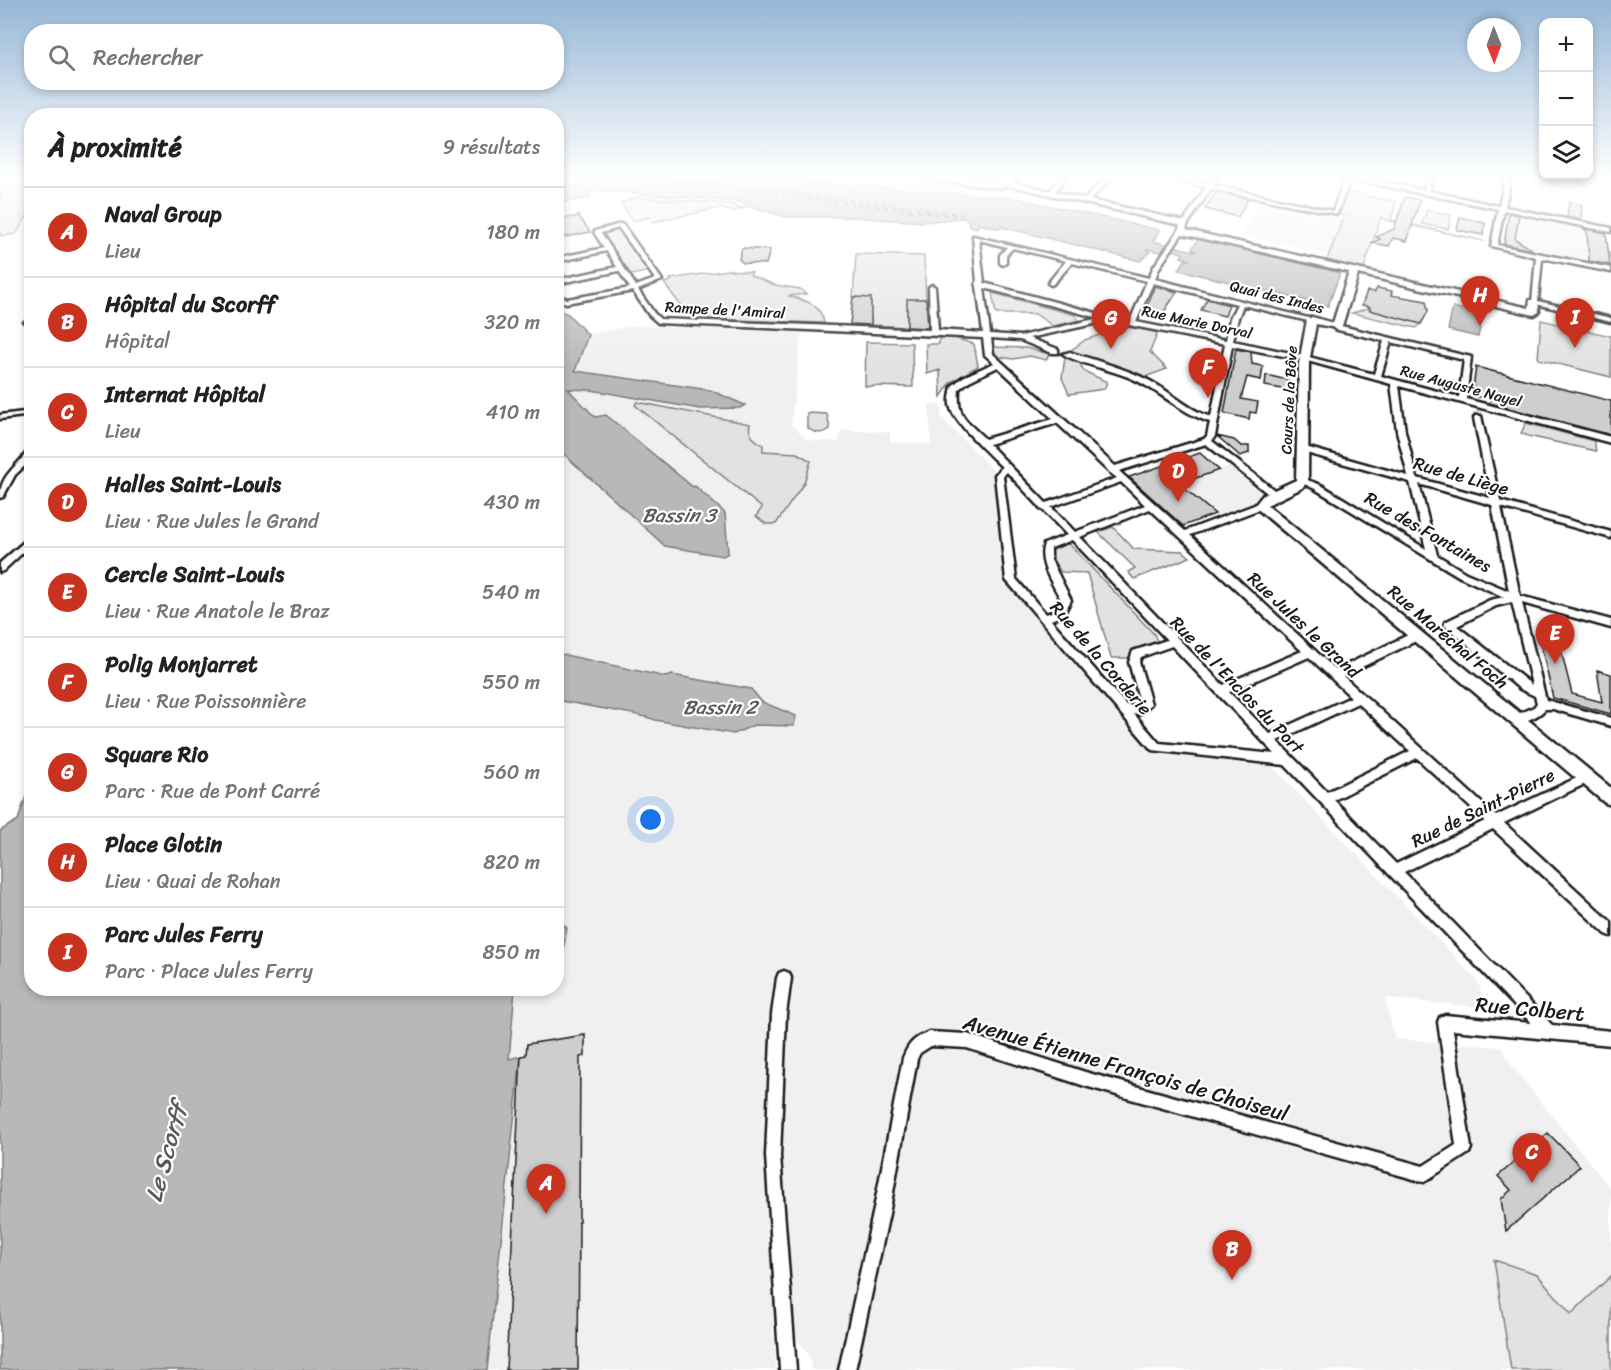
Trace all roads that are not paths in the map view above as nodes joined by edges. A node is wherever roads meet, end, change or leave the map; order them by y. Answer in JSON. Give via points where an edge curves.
{"nodes":[{"id":1,"x":603,"y":241,"type":"edge"},
{"id":2,"x":632,"y":241,"type":"edge"},
{"id":3,"x":975,"y":241,"type":"edge"},
{"id":4,"x":991,"y":241,"type":"edge"},
{"id":5,"x":1175,"y":241,"type":"edge"},
{"id":6,"x":1227,"y":241,"type":"edge"},
{"id":7,"x":1495,"y":241,"type":"edge"},
{"id":8,"x":1011,"y":246,"type":"junction"},
{"id":9,"x":609,"y":249,"type":"junction"},
{"id":10,"x":1539,"y":256,"type":"junction"},
{"id":11,"x":564,"y":258,"type":"edge"},
{"id":12,"x":1070,"y":261,"type":"junction"},
{"id":13,"x":1003,"y":262,"type":"dead end"},
{"id":14,"x":622,"y":268,"type":"junction"},
{"id":15,"x":1611,"y":271,"type":"edge"},
{"id":16,"x":1354,"y":272,"type":"junction"},
{"id":17,"x":564,"y":280,"type":"edge"},
{"id":18,"x":1150,"y":281,"type":"junction"},
{"id":19,"x":1051,"y":283,"type":"dead end"},
{"id":20,"x":979,"y":284,"type":"junction"},
{"id":21,"x":635,"y":287,"type":"junction"},
{"id":22,"x":932,"y":287,"type":"dead end"},
{"id":23,"x":564,"y":300,"type":"edge"},
{"id":24,"x":1241,"y":303,"type":"junction"},
{"id":25,"x":1534,"y":307,"type":"junction"},
{"id":26,"x":1110,"y":319,"type":"junction"},
{"id":27,"x":1312,"y":320,"type":"junction"},
{"id":28,"x":1611,"y":320,"type":"edge"},
{"id":29,"x":1134,"y":322,"type":"junction"},
{"id":30,"x":1337,"y":327,"type":"junction"},
{"id":31,"x":934,"y":332,"type":"junction"},
{"id":32,"x":986,"y":337,"type":"junction"},
{"id":33,"x":1021,"y":339,"type":"junction"},
{"id":34,"x":1388,"y":339,"type":"junction"},
{"id":35,"x":1228,"y":342,"type":"junction"},
{"id":36,"x":1055,"y":351,"type":"dead end"},
{"id":37,"x":1067,"y":354,"type":"dead end"},
{"id":38,"x":1305,"y":358,"type":"junction"},
{"id":39,"x":998,"y":364,"type":"junction"},
{"id":40,"x":1377,"y":377,"type":"junction"},
{"id":41,"x":1395,"y":382,"type":"junction"},
{"id":42,"x":1462,"y":400,"type":"junction"},
{"id":43,"x":1477,"y":411,"type":"junction"},
{"id":44,"x":24,"y":414,"type":"edge"},
{"id":45,"x":0,"y":417,"type":"edge"},
{"id":46,"x":1058,"y":420,"type":"junction"},
{"id":47,"x":1214,"y":421,"type":"junction"},
{"id":48,"x":1207,"y":441,"type":"junction"},
{"id":49,"x":1611,"y":441,"type":"edge"},
{"id":50,"x":982,"y":443,"type":"junction"},
{"id":51,"x":1302,"y":448,"type":"junction"},
{"id":52,"x":24,"y":463,"type":"edge"},
{"id":53,"x":1006,"y":468,"type":"junction"},
{"id":54,"x":1112,"y":470,"type":"junction"},
{"id":55,"x":1122,"y":479,"type":"junction"},
{"id":56,"x":1413,"y":480,"type":"junction"},
{"id":57,"x":1302,"y":481,"type":"junction"},
{"id":58,"x":0,"y":495,"type":"edge"},
{"id":59,"x":1275,"y":495,"type":"junction"},
{"id":60,"x":1496,"y":503,"type":"junction"},
{"id":61,"x":1151,"y":506,"type":"junction"},
{"id":62,"x":1260,"y":506,"type":"junction"},
{"id":63,"x":1043,"y":507,"type":"junction"},
{"id":64,"x":1182,"y":535,"type":"junction"},
{"id":65,"x":1611,"y":535,"type":"edge"},
{"id":66,"x":1071,"y":536,"type":"junction"},
{"id":67,"x":24,"y":546,"type":"edge"},
{"id":68,"x":1433,"y":556,"type":"junction"},
{"id":69,"x":0,"y":569,"type":"edge"},
{"id":70,"x":1516,"y":598,"type":"junction"},
{"id":71,"x":1044,"y":619,"type":"junction"},
{"id":72,"x":1611,"y":624,"type":"edge"},
{"id":73,"x":1416,"y":636,"type":"junction"},
{"id":74,"x":1173,"y":642,"type":"junction"},
{"id":75,"x":1310,"y":652,"type":"junction"},
{"id":76,"x":1335,"y":675,"type":"junction"},
{"id":77,"x":1220,"y":691,"type":"junction"},
{"id":78,"x":1359,"y":698,"type":"junction"},
{"id":79,"x":1540,"y":699,"type":"junction"},
{"id":80,"x":1123,"y":709,"type":"junction"},
{"id":81,"x":1517,"y":719,"type":"junction"},
{"id":82,"x":1611,"y":722,"type":"edge"},
{"id":83,"x":1268,"y":740,"type":"junction"},
{"id":84,"x":1418,"y":752,"type":"junction"},
{"id":85,"x":1287,"y":760,"type":"junction"},
{"id":86,"x":1587,"y":778,"type":"junction"},
{"id":87,"x":1611,"y":798,"type":"edge"},
{"id":88,"x":1324,"y":799,"type":"junction"},
{"id":89,"x":1495,"y":823,"type":"junction"},
{"id":90,"x":1393,"y":871,"type":"junction"},
{"id":91,"x":1611,"y":930,"type":"edge"},
{"id":92,"x":784,"y":978,"type":"dead end"},
{"id":93,"x":1550,"y":1032,"type":"junction"},
{"id":94,"x":1611,"y":1038,"type":"edge"},
{"id":95,"x":1464,"y":1148,"type":"joint"},
{"id":96,"x":788,"y":1370,"type":"edge"},
{"id":97,"x":847,"y":1370,"type":"edge"}],
"edges":[{"from":1,"to":9,"type":"street","name":"Rampe de l'Amiral"},
{"from":2,"to":21,"type":"street","name":"Rampe de l'Amiral","via":[[659,280]]},
{"from":3,"to":20,"type":"street","name":"Rue Jules le Grand"},
{"from":4,"to":8,"type":"street","name":"Quai des Indes"},
{"from":5,"to":18,"type":"street"},
{"from":6,"to":16,"type":"street"},
{"from":7,"to":10,"type":"street","via":[[1494,246]]},
{"from":8,"to":12,"type":"street","name":"Quai des Indes"},
{"from":8,"to":13,"type":"street","via":[[1003,255]]},
{"from":9,"to":11,"type":"street"},
{"from":9,"to":14,"type":"street","name":"Rampe de l'Amiral"},
{"from":10,"to":15,"type":"street"},
{"from":10,"to":25,"type":"street"},
{"from":12,"to":18,"type":"street","name":"Quai des Indes"},
{"from":12,"to":19,"type":"street"},
{"from":14,"to":17,"type":"street"},
{"from":14,"to":21,"type":"street","name":"Rampe de l'Amiral"},
{"from":16,"to":25,"type":"street"},
{"from":16,"to":30,"type":"street"},
{"from":18,"to":24,"type":"street","name":"Quai des Indes"},
{"from":18,"to":29,"type":"street"},
{"from":20,"to":26,"type":"street","name":"Rue Marie Dorval","via":[[1040,296]]},
{"from":20,"to":32,"type":"street","name":"Rue Jules le Grand"},
{"from":21,"to":23,"type":"street"},
{"from":21,"to":31,"type":"street","name":"Rampe de l'Amiral","via":[[658,321]]},
{"from":22,"to":31,"type":"street"},
{"from":24,"to":27,"type":"street","name":"Quai des Indes"},
{"from":24,"to":35,"type":"street"},
{"from":25,"to":28,"type":"street"},
{"from":26,"to":29,"type":"street","name":"Rue Marie Dorval"},
{"from":26,"to":33,"type":"street"},
{"from":27,"to":30,"type":"street","name":"Quai des Indes"},
{"from":27,"to":38,"type":"street","name":"Cours de la Bôve"},
{"from":29,"to":35,"type":"street","name":"Rue Marie Dorval"},
{"from":30,"to":34,"type":"street","name":"Quai des Indes"},
{"from":31,"to":32,"type":"street"},
{"from":32,"to":33,"type":"street"},
{"from":32,"to":39,"type":"street","name":"Rue Jules le Grand","via":[[989,355]]},
{"from":33,"to":36,"type":"street"},
{"from":34,"to":40,"type":"street"},
{"from":34,"to":42,"type":"street","name":"Quai des Indes","via":[[1468,359]]},
{"from":35,"to":38,"type":"street","name":"Rue Marie Dorval"},
{"from":35,"to":47,"type":"street"},
{"from":37,"to":47,"type":"street","via":[[1135,376],[1199,417]]},
{"from":38,"to":40,"type":"street","name":"Rue Auguste Nayel"},
{"from":38,"to":51,"type":"street","name":"Cours de la Bôve"},
{"from":39,"to":46,"type":"street","name":"Rue Jules le Grand"},
{"from":39,"to":50,"type":"street","name":"Rue de l'Enclos du Port","via":[[966,379],[955,388],[953,396],[959,417]]},
{"from":40,"to":41,"type":"street","name":"Rue Auguste Nayel"},
{"from":41,"to":42,"type":"street","name":"Rue Auguste Nayel"},
{"from":41,"to":56,"type":"street"},
{"from":42,"to":43,"type":"street","name":"Rue Auguste Nayel"},
{"from":43,"to":49,"type":"street","name":"Rue Auguste Nayel"},
{"from":43,"to":60,"type":"street"},
{"from":44,"to":45,"type":"street"},
{"from":46,"to":50,"type":"street"},
{"from":46,"to":54,"type":"street","name":"Rue Jules le Grand"},
{"from":47,"to":48,"type":"street"},
{"from":48,"to":54,"type":"street"},
{"from":48,"to":59,"type":"street"},
{"from":50,"to":53,"type":"street","name":"Rue de l'Enclos du Port"},
{"from":51,"to":56,"type":"street","name":"Rue de Liège"},
{"from":51,"to":57,"type":"street","name":"Cours de la Bôve"},
{"from":52,"to":58,"type":"street","via":[[12,473]]},
{"from":53,"to":63,"type":"street","name":"Rue de l'Enclos du Port"},
{"from":53,"to":71,"type":"street","name":"Rue de la Corderie","via":[[999,475],[1011,580]]},
{"from":54,"to":55,"type":"street","name":"Rue Jules le Grand"},
{"from":55,"to":61,"type":"street","name":"Rue Jules le Grand"},
{"from":55,"to":63,"type":"street"},
{"from":56,"to":60,"type":"street","name":"Rue de Liège"},
{"from":56,"to":68,"type":"street"},
{"from":57,"to":59,"type":"street"},
{"from":57,"to":68,"type":"street","name":"Rue des Fontaines"},
{"from":59,"to":62,"type":"street"},
{"from":60,"to":65,"type":"street","name":"Rue de Liège"},
{"from":60,"to":70,"type":"street"},
{"from":61,"to":64,"type":"street","name":"Rue Jules le Grand"},
{"from":61,"to":66,"type":"street"},
{"from":62,"to":64,"type":"street"},
{"from":62,"to":73,"type":"street","name":"Rue Maréchal Foch"},
{"from":63,"to":66,"type":"street","name":"Rue de l'Enclos du Port"},
{"from":64,"to":75,"type":"street","name":"Rue Jules le Grand"},
{"from":66,"to":71,"type":"street","via":[[1053,542],[1045,550],[1066,600],[1060,612]]},
{"from":66,"to":74,"type":"street","name":"Rue de l'Enclos du Port"},
{"from":67,"to":69,"type":"street"},
{"from":68,"to":70,"type":"street","name":"Rue des Fontaines","via":[[1463,575]]},
{"from":70,"to":72,"type":"street","name":"Rue des Fontaines"},
{"from":70,"to":79,"type":"street"},
{"from":70,"to":79,"type":"street","via":[[1493,603],[1449,625]]},
{"from":71,"to":80,"type":"street","name":"Rue de la Corderie"},
{"from":73,"to":76,"type":"street"},
{"from":73,"to":81,"type":"street","name":"Rue Maréchal Foch"},
{"from":74,"to":77,"type":"street","name":"Rue de l'Enclos du Port"},
{"from":74,"to":80,"type":"street","via":[[1137,654],[1134,662],[1146,704],[1137,710]]},
{"from":75,"to":76,"type":"street","name":"Rue Jules le Grand"},
{"from":75,"to":77,"type":"street"},
{"from":76,"to":78,"type":"street","name":"Rue Jules le Grand"},
{"from":77,"to":83,"type":"street","name":"Rue de l'Enclos du Port"},
{"from":78,"to":83,"type":"street"},
{"from":78,"to":84,"type":"street","name":"Rue Jules le Grand"},
{"from":79,"to":81,"type":"street","via":[[1538,710]]},
{"from":79,"to":82,"type":"street"},
{"from":80,"to":85,"type":"street","name":"Rue de la Corderie","via":[[1156,747]]},
{"from":81,"to":86,"type":"street","name":"Rue Maréchal Foch"},
{"from":83,"to":85,"type":"street","name":"Rue de l'Enclos du Port"},
{"from":84,"to":88,"type":"street"},
{"from":84,"to":89,"type":"street","name":"Rue Jules le Grand"},
{"from":85,"to":88,"type":"street","name":"Rue de l'Enclos du Port"},
{"from":86,"to":87,"type":"street","name":"Rue Maréchal Foch"},
{"from":86,"to":89,"type":"street","name":"Rue de Saint-Pierre"},
{"from":88,"to":90,"type":"street","name":"Rue de l'Enclos du Port"},
{"from":89,"to":90,"type":"street","name":"Rue de Saint-Pierre"},
{"from":89,"to":91,"type":"street","name":"Rue Jules le Grand"},
{"from":90,"to":93,"type":"street","name":"Rue de l'Enclos du Port"},
{"from":92,"to":96,"type":"street","via":[[778,1025],[773,1156]]},
{"from":93,"to":94,"type":"street","name":"Rue Colbert"},
{"from":93,"to":95,"type":"street","name":"Rue Colbert","via":[[1445,1022]]},
{"from":95,"to":97,"type":"street","name":"Avenue Étienne François de Choiseul","via":[[1424,1174],[1416,1174],[967,1041],[929,1039],[915,1048],[910,1058]]}]}
